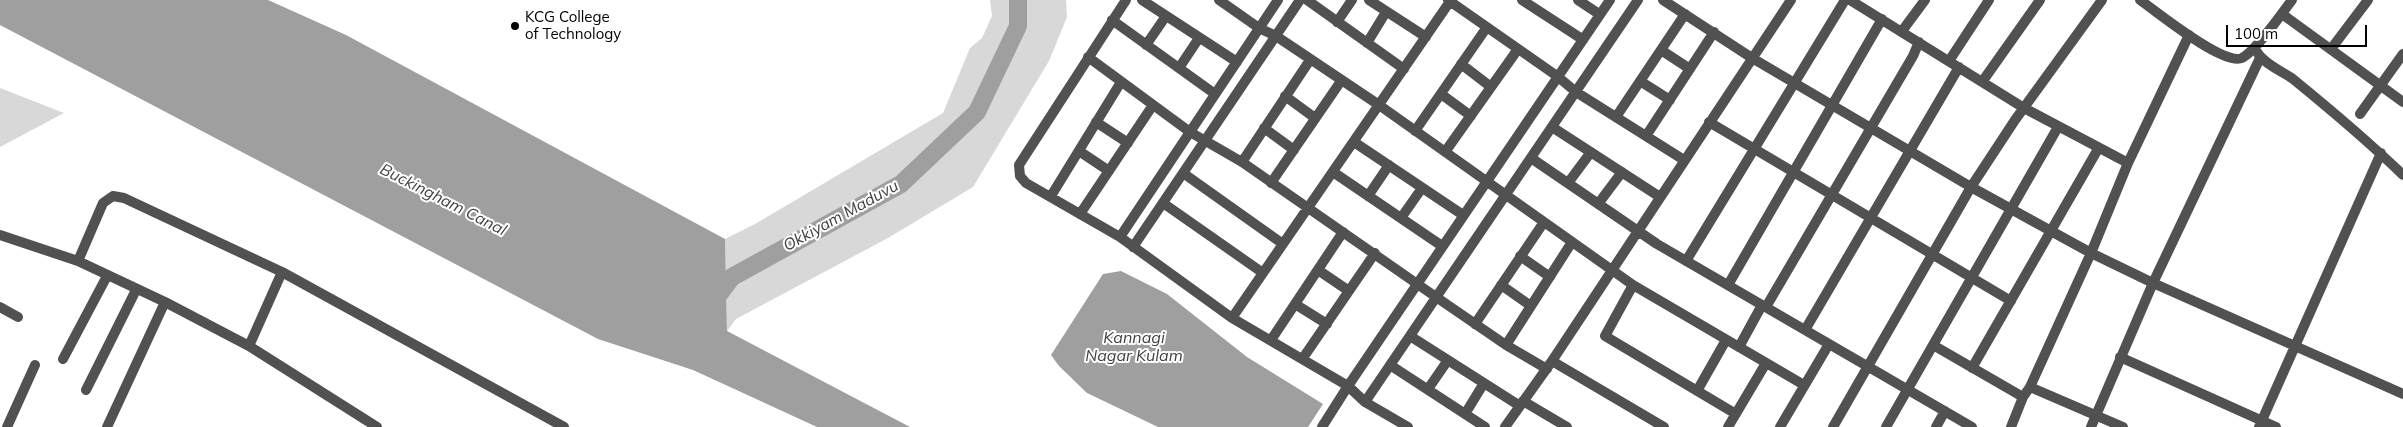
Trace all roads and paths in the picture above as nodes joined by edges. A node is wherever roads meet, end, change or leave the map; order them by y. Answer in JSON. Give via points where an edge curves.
{"nodes":[{"id":1,"x":1126,"y":0,"type":"edge"},
{"id":2,"x":1142,"y":0,"type":"edge"},
{"id":3,"x":1278,"y":0,"type":"edge"},
{"id":4,"x":1300,"y":0,"type":"edge"},
{"id":5,"x":1307,"y":0,"type":"edge"},
{"id":6,"x":1352,"y":0,"type":"edge"},
{"id":7,"x":1369,"y":0,"type":"edge"},
{"id":8,"x":1450,"y":0,"type":"edge"},
{"id":9,"x":1522,"y":0,"type":"edge"},
{"id":10,"x":1543,"y":0,"type":"edge"},
{"id":11,"x":1578,"y":0,"type":"edge"},
{"id":12,"x":1610,"y":0,"type":"edge"},
{"id":13,"x":1638,"y":0,"type":"edge"},
{"id":14,"x":1663,"y":0,"type":"edge"},
{"id":15,"x":1791,"y":0,"type":"edge"},
{"id":16,"x":1845,"y":0,"type":"edge"},
{"id":17,"x":1850,"y":0,"type":"edge"},
{"id":18,"x":1925,"y":0,"type":"edge"},
{"id":19,"x":1989,"y":0,"type":"edge"},
{"id":20,"x":2040,"y":0,"type":"edge"},
{"id":21,"x":2102,"y":0,"type":"edge"},
{"id":22,"x":2140,"y":0,"type":"edge"},
{"id":23,"x":2292,"y":0,"type":"edge"},
{"id":24,"x":2368,"y":0,"type":"edge"},
{"id":25,"x":1223,"y":1,"type":"edge"},
{"id":26,"x":1864,"y":4,"type":"edge"},
{"id":27,"x":1536,"y":9,"type":"junction"},
{"id":28,"x":1386,"y":12,"type":"junction"},
{"id":29,"x":1599,"y":14,"type":"junction"},
{"id":30,"x":1685,"y":14,"type":"junction"},
{"id":31,"x":2282,"y":14,"type":"junction"},
{"id":32,"x":1166,"y":16,"type":"junction"},
{"id":33,"x":1882,"y":19,"type":"junction"},
{"id":34,"x":1112,"y":20,"type":"junction"},
{"id":35,"x":1337,"y":22,"type":"junction"},
{"id":36,"x":1487,"y":27,"type":"junction"},
{"id":37,"x":1259,"y":28,"type":"junction"},
{"id":38,"x":1902,"y":31,"type":"junction"},
{"id":39,"x":1714,"y":32,"type":"junction"},
{"id":40,"x":2189,"y":35,"type":"junction"},
{"id":41,"x":1276,"y":36,"type":"junction"},
{"id":42,"x":1426,"y":37,"type":"junction"},
{"id":43,"x":1200,"y":38,"type":"junction"},
{"id":44,"x":1582,"y":39,"type":"junction"},
{"id":45,"x":1919,"y":42,"type":"junction"},
{"id":46,"x":1367,"y":43,"type":"junction"},
{"id":47,"x":1146,"y":45,"type":"junction"},
{"id":48,"x":2254,"y":47,"type":"junction"},
{"id":49,"x":1518,"y":49,"type":"junction"},
{"id":50,"x":1661,"y":50,"type":"junction"},
{"id":51,"x":2331,"y":50,"type":"junction"},
{"id":52,"x":2403,"y":54,"type":"edge"},
{"id":53,"x":1088,"y":57,"type":"junction"},
{"id":54,"x":1752,"y":58,"type":"junction"},
{"id":55,"x":2260,"y":58,"type":"junction"},
{"id":56,"x":1310,"y":60,"type":"junction"},
{"id":57,"x":1949,"y":61,"type":"junction"},
{"id":58,"x":1237,"y":62,"type":"junction"},
{"id":59,"x":1461,"y":64,"type":"junction"},
{"id":60,"x":1959,"y":67,"type":"junction"},
{"id":61,"x":1179,"y":68,"type":"junction"},
{"id":62,"x":1690,"y":68,"type":"junction"},
{"id":63,"x":1404,"y":69,"type":"junction"},
{"id":64,"x":1557,"y":76,"type":"junction"},
{"id":65,"x":1341,"y":81,"type":"junction"},
{"id":66,"x":1640,"y":81,"type":"junction"},
{"id":67,"x":1121,"y":82,"type":"junction"},
{"id":68,"x":1793,"y":82,"type":"junction"},
{"id":69,"x":1982,"y":82,"type":"junction"},
{"id":70,"x":2380,"y":85,"type":"junction"},
{"id":71,"x":1491,"y":87,"type":"junction"},
{"id":72,"x":1576,"y":92,"type":"junction"},
{"id":73,"x":1215,"y":94,"type":"junction"},
{"id":74,"x":1441,"y":94,"type":"junction"},
{"id":75,"x":1285,"y":96,"type":"junction"},
{"id":76,"x":1670,"y":100,"type":"junction"},
{"id":77,"x":2403,"y":102,"type":"edge"},
{"id":78,"x":1153,"y":105,"type":"junction"},
{"id":79,"x":1379,"y":105,"type":"junction"},
{"id":80,"x":1833,"y":106,"type":"junction"},
{"id":81,"x":2024,"y":108,"type":"junction"},
{"id":82,"x":2360,"y":114,"type":"dead end"},
{"id":83,"x":1471,"y":116,"type":"junction"},
{"id":84,"x":1616,"y":117,"type":"junction"},
{"id":85,"x":1315,"y":118,"type":"junction"},
{"id":86,"x":1096,"y":122,"type":"junction"},
{"id":87,"x":1709,"y":122,"type":"junction"},
{"id":88,"x":1552,"y":127,"type":"junction"},
{"id":89,"x":1264,"y":128,"type":"junction"},
{"id":90,"x":1871,"y":128,"type":"junction"},
{"id":91,"x":2058,"y":128,"type":"junction"},
{"id":92,"x":1415,"y":131,"type":"junction"},
{"id":93,"x":1190,"y":132,"type":"junction"},
{"id":94,"x":1646,"y":136,"type":"junction"},
{"id":95,"x":1206,"y":141,"type":"junction"},
{"id":96,"x":1354,"y":142,"type":"junction"},
{"id":97,"x":1128,"y":143,"type":"junction"},
{"id":98,"x":1754,"y":148,"type":"junction"},
{"id":99,"x":2098,"y":149,"type":"junction"},
{"id":100,"x":1078,"y":150,"type":"junction"},
{"id":101,"x":1294,"y":150,"type":"junction"},
{"id":102,"x":1909,"y":151,"type":"junction"},
{"id":103,"x":1445,"y":152,"type":"junction"},
{"id":104,"x":1591,"y":152,"type":"junction"},
{"id":105,"x":2381,"y":153,"type":"junction"},
{"id":106,"x":1531,"y":158,"type":"junction"},
{"id":107,"x":1684,"y":160,"type":"junction"},
{"id":108,"x":1242,"y":162,"type":"junction"},
{"id":109,"x":2128,"y":163,"type":"junction"},
{"id":110,"x":1389,"y":165,"type":"junction"},
{"id":111,"x":1109,"y":171,"type":"junction"},
{"id":112,"x":1333,"y":172,"type":"junction"},
{"id":113,"x":1622,"y":172,"type":"junction"},
{"id":114,"x":1794,"y":172,"type":"junction"},
{"id":115,"x":1183,"y":173,"type":"junction"},
{"id":116,"x":2403,"y":174,"type":"edge"},
{"id":117,"x":1486,"y":181,"type":"junction"},
{"id":118,"x":1271,"y":183,"type":"junction"},
{"id":119,"x":1568,"y":183,"type":"junction"},
{"id":120,"x":1971,"y":187,"type":"junction"},
{"id":121,"x":1422,"y":188,"type":"junction"},
{"id":122,"x":1506,"y":195,"type":"junction"},
{"id":123,"x":1832,"y":195,"type":"junction"},
{"id":124,"x":1051,"y":196,"type":"junction"},
{"id":125,"x":1368,"y":196,"type":"junction"},
{"id":126,"x":1660,"y":197,"type":"junction"},
{"id":127,"x":1163,"y":203,"type":"junction"},
{"id":128,"x":1598,"y":204,"type":"junction"},
{"id":129,"x":1308,"y":207,"type":"junction"},
{"id":130,"x":2011,"y":209,"type":"junction"},
{"id":131,"x":1080,"y":214,"type":"junction"},
{"id":132,"x":1463,"y":215,"type":"junction"},
{"id":133,"x":1402,"y":218,"type":"junction"},
{"id":134,"x":1870,"y":218,"type":"junction"},
{"id":135,"x":1544,"y":222,"type":"junction"},
{"id":136,"x":1638,"y":231,"type":"junction"},
{"id":137,"x":1343,"y":232,"type":"junction"},
{"id":138,"x":2052,"y":232,"type":"junction"},
{"id":139,"x":0,"y":235,"type":"edge"},
{"id":140,"x":1120,"y":237,"type":"junction"},
{"id":141,"x":1572,"y":242,"type":"junction"},
{"id":142,"x":1283,"y":244,"type":"junction"},
{"id":143,"x":1442,"y":246,"type":"junction"},
{"id":144,"x":1133,"y":247,"type":"junction"},
{"id":145,"x":1375,"y":253,"type":"junction"},
{"id":146,"x":2091,"y":253,"type":"junction"},
{"id":147,"x":1932,"y":254,"type":"junction"},
{"id":148,"x":1520,"y":256,"type":"junction"},
{"id":149,"x":78,"y":261,"type":"junction"},
{"id":150,"x":1686,"y":261,"type":"junction"},
{"id":151,"x":1318,"y":270,"type":"junction"},
{"id":152,"x":1612,"y":270,"type":"junction"},
{"id":153,"x":282,"y":272,"type":"junction"},
{"id":154,"x":1264,"y":272,"type":"junction"},
{"id":155,"x":106,"y":276,"type":"junction"},
{"id":156,"x":1550,"y":277,"type":"junction"},
{"id":157,"x":1971,"y":277,"type":"junction"},
{"id":158,"x":1417,"y":283,"type":"junction"},
{"id":159,"x":2154,"y":283,"type":"junction"},
{"id":160,"x":1501,"y":285,"type":"junction"},
{"id":161,"x":1633,"y":285,"type":"junction"},
{"id":162,"x":1728,"y":285,"type":"junction"},
{"id":163,"x":136,"y":290,"type":"junction"},
{"id":164,"x":1349,"y":291,"type":"junction"},
{"id":165,"x":1436,"y":297,"type":"junction"},
{"id":166,"x":2011,"y":301,"type":"junction"},
{"id":167,"x":165,"y":302,"type":"junction"},
{"id":168,"x":1295,"y":304,"type":"junction"},
{"id":169,"x":1531,"y":306,"type":"junction"},
{"id":170,"x":1764,"y":306,"type":"junction"},
{"id":171,"x":0,"y":307,"type":"edge"},
{"id":172,"x":18,"y":317,"type":"dead end"},
{"id":173,"x":1232,"y":318,"type":"junction"},
{"id":174,"x":1327,"y":324,"type":"junction"},
{"id":175,"x":1475,"y":324,"type":"junction"},
{"id":176,"x":1805,"y":330,"type":"junction"},
{"id":177,"x":1410,"y":336,"type":"junction"},
{"id":178,"x":1271,"y":340,"type":"junction"},
{"id":179,"x":1726,"y":340,"type":"junction"},
{"id":180,"x":1829,"y":344,"type":"junction"},
{"id":181,"x":1506,"y":345,"type":"junction"},
{"id":182,"x":1933,"y":345,"type":"junction"},
{"id":183,"x":2295,"y":345,"type":"junction"},
{"id":184,"x":249,"y":346,"type":"junction"},
{"id":185,"x":1739,"y":347,"type":"junction"},
{"id":186,"x":2120,"y":357,"type":"junction"},
{"id":187,"x":1303,"y":358,"type":"junction"},
{"id":188,"x":63,"y":359,"type":"dead end"},
{"id":189,"x":1448,"y":360,"type":"junction"},
{"id":190,"x":1766,"y":363,"type":"junction"},
{"id":191,"x":35,"y":365,"type":"dead end"},
{"id":192,"x":1390,"y":365,"type":"junction"},
{"id":193,"x":1549,"y":365,"type":"junction"},
{"id":194,"x":1868,"y":366,"type":"junction"},
{"id":195,"x":1972,"y":368,"type":"junction"},
{"id":196,"x":1484,"y":383,"type":"junction"},
{"id":197,"x":1804,"y":385,"type":"junction"},
{"id":198,"x":1348,"y":386,"type":"junction"},
{"id":199,"x":2030,"y":387,"type":"junction"},
{"id":200,"x":1428,"y":389,"type":"junction"},
{"id":201,"x":1907,"y":389,"type":"junction"},
{"id":202,"x":86,"y":390,"type":"dead end"},
{"id":203,"x":1697,"y":391,"type":"junction"},
{"id":204,"x":2403,"y":394,"type":"edge"},
{"id":205,"x":2023,"y":397,"type":"junction"},
{"id":206,"x":1365,"y":402,"type":"junction"},
{"id":207,"x":1521,"y":404,"type":"junction"},
{"id":208,"x":1945,"y":412,"type":"junction"},
{"id":209,"x":1465,"y":414,"type":"junction"},
{"id":210,"x":1736,"y":414,"type":"junction"},
{"id":211,"x":2097,"y":415,"type":"junction"},
{"id":212,"x":2261,"y":424,"type":"edge"},
{"id":213,"x":7,"y":427,"type":"edge"},
{"id":214,"x":107,"y":427,"type":"edge"},
{"id":215,"x":377,"y":427,"type":"edge"},
{"id":216,"x":564,"y":427,"type":"edge"},
{"id":217,"x":1322,"y":427,"type":"edge"},
{"id":218,"x":1408,"y":427,"type":"edge"},
{"id":219,"x":1485,"y":427,"type":"edge"},
{"id":220,"x":1506,"y":427,"type":"edge"},
{"id":221,"x":1567,"y":427,"type":"edge"},
{"id":222,"x":1664,"y":427,"type":"edge"},
{"id":223,"x":1728,"y":427,"type":"edge"},
{"id":224,"x":1780,"y":427,"type":"edge"},
{"id":225,"x":1833,"y":427,"type":"edge"},
{"id":226,"x":1886,"y":427,"type":"edge"},
{"id":227,"x":1936,"y":427,"type":"edge"},
{"id":228,"x":1972,"y":427,"type":"edge"},
{"id":229,"x":2011,"y":427,"type":"edge"},
{"id":230,"x":2091,"y":427,"type":"edge"},
{"id":231,"x":2123,"y":427,"type":"edge"},
{"id":232,"x":2276,"y":427,"type":"edge"}],
"edges":[{"from":1,"to":34,"type":"street"},
{"from":2,"to":32,"type":"street"},
{"from":3,"to":37,"type":"street"},
{"from":4,"to":41,"type":"street"},
{"from":5,"to":35,"type":"street"},
{"from":6,"to":35,"type":"street"},
{"from":7,"to":28,"type":"street"},
{"from":8,"to":36,"type":"street"},
{"from":8,"to":42,"type":"street"},
{"from":9,"to":27,"type":"street"},
{"from":10,"to":27,"type":"street"},
{"from":11,"to":29,"type":"street"},
{"from":12,"to":29,"type":"street"},
{"from":13,"to":72,"type":"street"},
{"from":14,"to":30,"type":"street"},
{"from":15,"to":54,"type":"street"},
{"from":16,"to":68,"type":"street"},
{"from":17,"to":26,"type":"street"},
{"from":18,"to":38,"type":"street"},
{"from":19,"to":57,"type":"street"},
{"from":20,"to":69,"type":"street"},
{"from":21,"to":81,"type":"street"},
{"from":22,"to":40,"type":"street"},
{"from":23,"to":31,"type":"street"},
{"from":24,"to":51,"type":"street"},
{"from":25,"to":37,"type":"street"},
{"from":26,"to":33,"type":"street"},
{"from":27,"to":44,"type":"street"},
{"from":28,"to":42,"type":"street"},
{"from":28,"to":46,"type":"street"},
{"from":29,"to":44,"type":"street"},
{"from":30,"to":39,"type":"street"},
{"from":30,"to":50,"type":"street"},
{"from":31,"to":48,"type":"street"},
{"from":31,"to":51,"type":"street"},
{"from":32,"to":43,"type":"street"},
{"from":32,"to":47,"type":"street"},
{"from":33,"to":38,"type":"street"},
{"from":33,"to":80,"type":"street"},
{"from":34,"to":47,"type":"street"},
{"from":34,"to":53,"type":"street"},
{"from":35,"to":46,"type":"street"},
{"from":36,"to":49,"type":"street"},
{"from":36,"to":59,"type":"street"},
{"from":37,"to":41,"type":"street"},
{"from":37,"to":58,"type":"street"},
{"from":38,"to":45,"type":"street"},
{"from":39,"to":54,"type":"street"},
{"from":39,"to":62,"type":"street"},
{"from":40,"to":48,"type":"street","via":[[2234,59],[2242,58]]},
{"from":40,"to":109,"type":"street"},
{"from":41,"to":56,"type":"street"},
{"from":41,"to":95,"type":"street"},
{"from":42,"to":63,"type":"street"},
{"from":43,"to":58,"type":"street"},
{"from":43,"to":61,"type":"street"},
{"from":44,"to":64,"type":"street"},
{"from":45,"to":57,"type":"street"},
{"from":45,"to":90,"type":"street"},
{"from":46,"to":63,"type":"street"},
{"from":47,"to":61,"type":"street"},
{"from":48,"to":55,"type":"street"},
{"from":49,"to":64,"type":"street"},
{"from":49,"to":71,"type":"street"},
{"from":50,"to":62,"type":"street"},
{"from":50,"to":66,"type":"street"},
{"from":51,"to":70,"type":"street"},
{"from":52,"to":70,"type":"street"},
{"from":53,"to":67,"type":"street"},
{"from":53,"to":124,"type":"street","via":[[1019,165],[1020,176],[1026,183]]},
{"from":54,"to":68,"type":"street"},
{"from":54,"to":87,"type":"street"},
{"from":55,"to":105,"type":"street","via":[[2282,70]]},
{"from":55,"to":159,"type":"street"},
{"from":56,"to":65,"type":"street"},
{"from":56,"to":75,"type":"street"},
{"from":57,"to":60,"type":"street"},
{"from":58,"to":73,"type":"street"},
{"from":59,"to":71,"type":"street"},
{"from":59,"to":74,"type":"street"},
{"from":60,"to":69,"type":"street"},
{"from":60,"to":102,"type":"street"},
{"from":61,"to":73,"type":"street"},
{"from":62,"to":76,"type":"street"},
{"from":63,"to":79,"type":"street"},
{"from":64,"to":72,"type":"street"},
{"from":64,"to":117,"type":"street"},
{"from":65,"to":79,"type":"street"},
{"from":65,"to":85,"type":"street"},
{"from":66,"to":76,"type":"street"},
{"from":66,"to":84,"type":"street"},
{"from":67,"to":78,"type":"street"},
{"from":67,"to":86,"type":"street"},
{"from":68,"to":80,"type":"street"},
{"from":68,"to":98,"type":"street"},
{"from":69,"to":81,"type":"street"},
{"from":70,"to":77,"type":"street"},
{"from":70,"to":82,"type":"street"},
{"from":71,"to":83,"type":"street"},
{"from":72,"to":84,"type":"street"},
{"from":72,"to":88,"type":"street"},
{"from":73,"to":93,"type":"street"},
{"from":74,"to":83,"type":"street"},
{"from":74,"to":92,"type":"street"},
{"from":75,"to":85,"type":"street"},
{"from":75,"to":89,"type":"street"},
{"from":76,"to":94,"type":"street"},
{"from":78,"to":93,"type":"street"},
{"from":78,"to":97,"type":"street"},
{"from":79,"to":92,"type":"street"},
{"from":79,"to":96,"type":"street"},
{"from":80,"to":90,"type":"street"},
{"from":80,"to":114,"type":"street"},
{"from":81,"to":91,"type":"street"},
{"from":81,"to":120,"type":"street"},
{"from":83,"to":103,"type":"street"},
{"from":84,"to":94,"type":"street"},
{"from":85,"to":101,"type":"street"},
{"from":86,"to":97,"type":"street"},
{"from":86,"to":100,"type":"street"},
{"from":87,"to":98,"type":"street"},
{"from":87,"to":107,"type":"street"},
{"from":88,"to":104,"type":"street"},
{"from":88,"to":106,"type":"street"},
{"from":89,"to":101,"type":"street"},
{"from":89,"to":108,"type":"street"},
{"from":90,"to":102,"type":"street"},
{"from":90,"to":123,"type":"street"},
{"from":91,"to":99,"type":"street"},
{"from":91,"to":130,"type":"street"},
{"from":92,"to":103,"type":"street"},
{"from":93,"to":95,"type":"street"},
{"from":93,"to":140,"type":"street"},
{"from":94,"to":107,"type":"street"},
{"from":95,"to":108,"type":"street"},
{"from":95,"to":115,"type":"street"},
{"from":96,"to":110,"type":"street"},
{"from":96,"to":112,"type":"street"},
{"from":97,"to":111,"type":"street"},
{"from":98,"to":114,"type":"street"},
{"from":98,"to":150,"type":"street"},
{"from":99,"to":109,"type":"street"},
{"from":99,"to":138,"type":"street"},
{"from":100,"to":111,"type":"street"},
{"from":100,"to":124,"type":"street"},
{"from":101,"to":118,"type":"street"},
{"from":102,"to":120,"type":"street"},
{"from":102,"to":134,"type":"street"},
{"from":103,"to":117,"type":"street"},
{"from":104,"to":113,"type":"street"},
{"from":104,"to":119,"type":"street"},
{"from":105,"to":116,"type":"street"},
{"from":105,"to":183,"type":"street"},
{"from":106,"to":119,"type":"street"},
{"from":106,"to":122,"type":"street"},
{"from":107,"to":126,"type":"street"},
{"from":108,"to":118,"type":"street"},
{"from":109,"to":146,"type":"street"},
{"from":110,"to":121,"type":"street"},
{"from":110,"to":125,"type":"street"},
{"from":111,"to":131,"type":"street"},
{"from":112,"to":125,"type":"street"},
{"from":112,"to":129,"type":"street"},
{"from":113,"to":126,"type":"street"},
{"from":113,"to":128,"type":"street"},
{"from":114,"to":123,"type":"street"},
{"from":114,"to":162,"type":"street"},
{"from":115,"to":127,"type":"street"},
{"from":115,"to":142,"type":"street"},
{"from":117,"to":122,"type":"street"},
{"from":117,"to":132,"type":"street"},
{"from":118,"to":129,"type":"street"},
{"from":119,"to":128,"type":"street"},
{"from":120,"to":130,"type":"street"},
{"from":120,"to":147,"type":"street"},
{"from":121,"to":132,"type":"street"},
{"from":121,"to":133,"type":"street"},
{"from":122,"to":135,"type":"street"},
{"from":122,"to":165,"type":"street"},
{"from":123,"to":134,"type":"street"},
{"from":123,"to":170,"type":"street"},
{"from":124,"to":131,"type":"street"},
{"from":125,"to":133,"type":"street"},
{"from":126,"to":136,"type":"street"},
{"from":127,"to":144,"type":"street"},
{"from":127,"to":154,"type":"street"},
{"from":128,"to":136,"type":"street"},
{"from":129,"to":137,"type":"street"},
{"from":129,"to":142,"type":"street"},
{"from":130,"to":138,"type":"street"},
{"from":130,"to":157,"type":"street"},
{"from":131,"to":140,"type":"street"},
{"from":132,"to":143,"type":"street"},
{"from":133,"to":143,"type":"street"},
{"from":134,"to":147,"type":"street"},
{"from":134,"to":176,"type":"street"},
{"from":135,"to":141,"type":"street"},
{"from":135,"to":148,"type":"street"},
{"from":136,"to":150,"type":"street"},
{"from":136,"to":152,"type":"street"},
{"from":137,"to":145,"type":"street"},
{"from":137,"to":151,"type":"street"},
{"from":138,"to":146,"type":"street"},
{"from":138,"to":166,"type":"street"},
{"from":139,"to":149,"type":"street"},
{"from":140,"to":144,"type":"street"},
{"from":141,"to":152,"type":"street"},
{"from":141,"to":156,"type":"street"},
{"from":142,"to":154,"type":"street"},
{"from":143,"to":158,"type":"street"},
{"from":144,"to":173,"type":"street"},
{"from":145,"to":158,"type":"street"},
{"from":145,"to":164,"type":"street"},
{"from":146,"to":159,"type":"street"},
{"from":146,"to":199,"type":"street"},
{"from":147,"to":157,"type":"street"},
{"from":147,"to":194,"type":"street"},
{"from":148,"to":156,"type":"street"},
{"from":148,"to":160,"type":"street"},
{"from":149,"to":153,"type":"street","via":[[103,203],[117,196]]},
{"from":149,"to":155,"type":"street"},
{"from":150,"to":162,"type":"street"},
{"from":151,"to":164,"type":"street"},
{"from":151,"to":168,"type":"street"},
{"from":152,"to":161,"type":"street"},
{"from":152,"to":193,"type":"street"},
{"from":153,"to":184,"type":"street"},
{"from":153,"to":216,"type":"street"},
{"from":154,"to":173,"type":"street"},
{"from":155,"to":163,"type":"street"},
{"from":155,"to":188,"type":"street"},
{"from":156,"to":169,"type":"street"},
{"from":157,"to":166,"type":"street"},
{"from":157,"to":182,"type":"street"},
{"from":158,"to":165,"type":"street"},
{"from":158,"to":198,"type":"street"},
{"from":159,"to":183,"type":"street"},
{"from":159,"to":186,"type":"street"},
{"from":160,"to":169,"type":"street"},
{"from":160,"to":175,"type":"street"},
{"from":161,"to":179,"type":"street"},
{"from":161,"to":203,"type":"street","via":[[1605,336]]},
{"from":162,"to":170,"type":"street"},
{"from":163,"to":167,"type":"street"},
{"from":163,"to":202,"type":"street"},
{"from":164,"to":174,"type":"street"},
{"from":165,"to":175,"type":"street"},
{"from":165,"to":177,"type":"street"},
{"from":166,"to":195,"type":"street"},
{"from":167,"to":184,"type":"street"},
{"from":167,"to":214,"type":"street"},
{"from":168,"to":174,"type":"street"},
{"from":168,"to":178,"type":"street"},
{"from":169,"to":181,"type":"street"},
{"from":170,"to":176,"type":"street"},
{"from":170,"to":185,"type":"street"},
{"from":171,"to":172,"type":"street"},
{"from":173,"to":178,"type":"street"},
{"from":174,"to":187,"type":"street"},
{"from":175,"to":181,"type":"street"},
{"from":176,"to":180,"type":"street"},
{"from":177,"to":189,"type":"street"},
{"from":177,"to":192,"type":"street"},
{"from":178,"to":187,"type":"street"},
{"from":179,"to":185,"type":"street"},
{"from":179,"to":203,"type":"street"},
{"from":180,"to":194,"type":"street"},
{"from":180,"to":197,"type":"street"},
{"from":181,"to":193,"type":"street"},
{"from":182,"to":195,"type":"street"},
{"from":182,"to":201,"type":"street"},
{"from":183,"to":204,"type":"street"},
{"from":183,"to":212,"type":"street"},
{"from":184,"to":215,"type":"street"},
{"from":185,"to":190,"type":"street"},
{"from":186,"to":211,"type":"street"},
{"from":186,"to":212,"type":"street"},
{"from":187,"to":198,"type":"street"},
{"from":189,"to":196,"type":"street"},
{"from":189,"to":200,"type":"street"},
{"from":190,"to":197,"type":"street"},
{"from":190,"to":210,"type":"street"},
{"from":191,"to":213,"type":"street"},
{"from":192,"to":200,"type":"street"},
{"from":192,"to":206,"type":"street"},
{"from":193,"to":207,"type":"street"},
{"from":193,"to":222,"type":"street"},
{"from":194,"to":201,"type":"street"},
{"from":194,"to":225,"type":"street"},
{"from":195,"to":205,"type":"street"},
{"from":196,"to":207,"type":"street"},
{"from":196,"to":209,"type":"street"},
{"from":197,"to":224,"type":"street"},
{"from":198,"to":206,"type":"street"},
{"from":198,"to":217,"type":"street"},
{"from":199,"to":205,"type":"street"},
{"from":199,"to":211,"type":"street"},
{"from":200,"to":209,"type":"street"},
{"from":201,"to":208,"type":"street"},
{"from":201,"to":226,"type":"street"},
{"from":203,"to":210,"type":"street"},
{"from":205,"to":229,"type":"street"},
{"from":206,"to":218,"type":"street"},
{"from":207,"to":220,"type":"street"},
{"from":207,"to":221,"type":"street"},
{"from":208,"to":227,"type":"street"},
{"from":208,"to":228,"type":"street"},
{"from":209,"to":219,"type":"street"},
{"from":210,"to":223,"type":"street"},
{"from":211,"to":230,"type":"street"},
{"from":211,"to":231,"type":"street"},
{"from":212,"to":232,"type":"street"}]}
